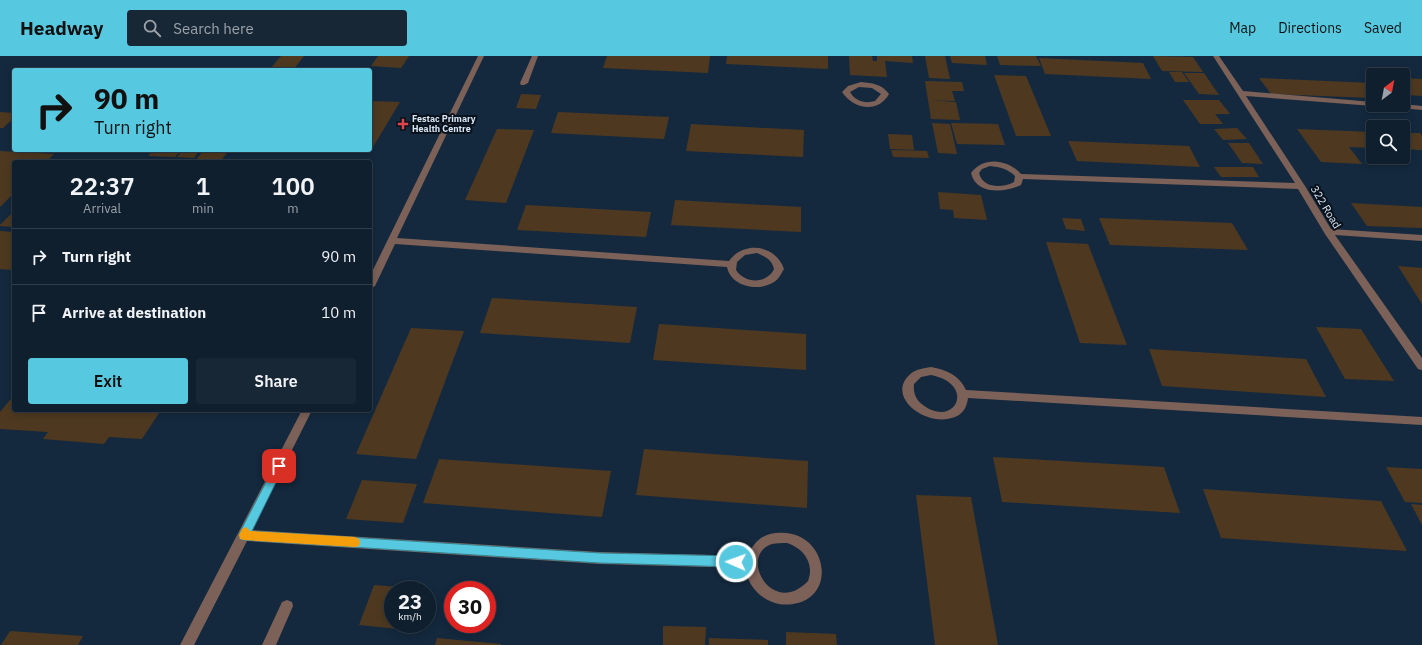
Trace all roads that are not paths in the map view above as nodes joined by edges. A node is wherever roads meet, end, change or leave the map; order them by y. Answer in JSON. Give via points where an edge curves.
{"nodes":[{"id":1,"x":481,"y":56,"type":"edge"},
{"id":2,"x":535,"y":56,"type":"edge"},
{"id":3,"x":1216,"y":56,"type":"edge"},
{"id":4,"x":524,"y":83,"type":"dead end"},
{"id":5,"x":861,"y":84,"type":"joint"},
{"id":6,"x":1240,"y":93,"type":"junction"},
{"id":7,"x":1366,"y":103,"type":"edge"},
{"id":8,"x":1410,"y":107,"type":"edge"},
{"id":9,"x":1422,"y":108,"type":"edge"},
{"id":10,"x":1018,"y":176,"type":"junction"},
{"id":11,"x":1301,"y":186,"type":"junction"},
{"id":12,"x":1328,"y":232,"type":"junction"},
{"id":13,"x":1422,"y":238,"type":"edge"},
{"id":14,"x":393,"y":241,"type":"junction"},
{"id":15,"x":731,"y":264,"type":"junction"},
{"id":16,"x":372,"y":282,"type":"edge"},
{"id":17,"x":1422,"y":366,"type":"edge"},
{"id":18,"x":964,"y":394,"type":"junction"},
{"id":19,"x":306,"y":412,"type":"edge"},
{"id":20,"x":1422,"y":422,"type":"edge"},
{"id":21,"x":244,"y":535,"type":"junction"},
{"id":22,"x":751,"y":562,"type":"junction"},
{"id":23,"x":287,"y":606,"type":"dead end"},
{"id":24,"x":188,"y":645,"type":"edge"},
{"id":25,"x":269,"y":645,"type":"edge"}],
"edges":[{"from":1,"to":14,"type":"street"},
{"from":2,"to":4,"type":"street"},
{"from":3,"to":6,"type":"street","name":"322 Road"},
{"from":5,"to":5,"type":"street","via":[[848,89],[846,92],[849,98],[868,105],[884,100],[883,90],[875,85]]},
{"from":6,"to":7,"type":"street"},
{"from":6,"to":11,"type":"street","name":"322 Road"},
{"from":8,"to":9,"type":"street"},
{"from":10,"to":10,"type":"street","via":[[1005,165],[989,163],[979,166],[974,174],[978,181],[989,188],[1001,190],[1012,188],[1018,183]]},
{"from":10,"to":11,"type":"street"},
{"from":11,"to":12,"type":"street","name":"322 Road"},
{"from":12,"to":13,"type":"street"},
{"from":12,"to":17,"type":"street","name":"322 Road"},
{"from":14,"to":15,"type":"street"},
{"from":14,"to":16,"type":"street"},
{"from":15,"to":15,"type":"street","via":[[732,272],[740,280],[752,284],[775,277],[779,269],[777,260],[758,250],[746,251],[736,256]]},
{"from":18,"to":18,"type":"street","via":[[957,382],[946,374],[918,374],[909,382],[908,393],[913,404],[926,412],[940,416],[954,413],[962,405]]},
{"from":18,"to":20,"type":"street"},
{"from":19,"to":21,"type":"street"},
{"from":21,"to":22,"type":"street","via":[[600,558]]},
{"from":21,"to":24,"type":"street"},
{"from":22,"to":22,"type":"street","via":[[754,578],[765,592],[781,598],[798,597],[811,587],[817,572],[814,556],[803,544],[787,537],[771,539],[757,548]]},
{"from":23,"to":25,"type":"street"}]}
